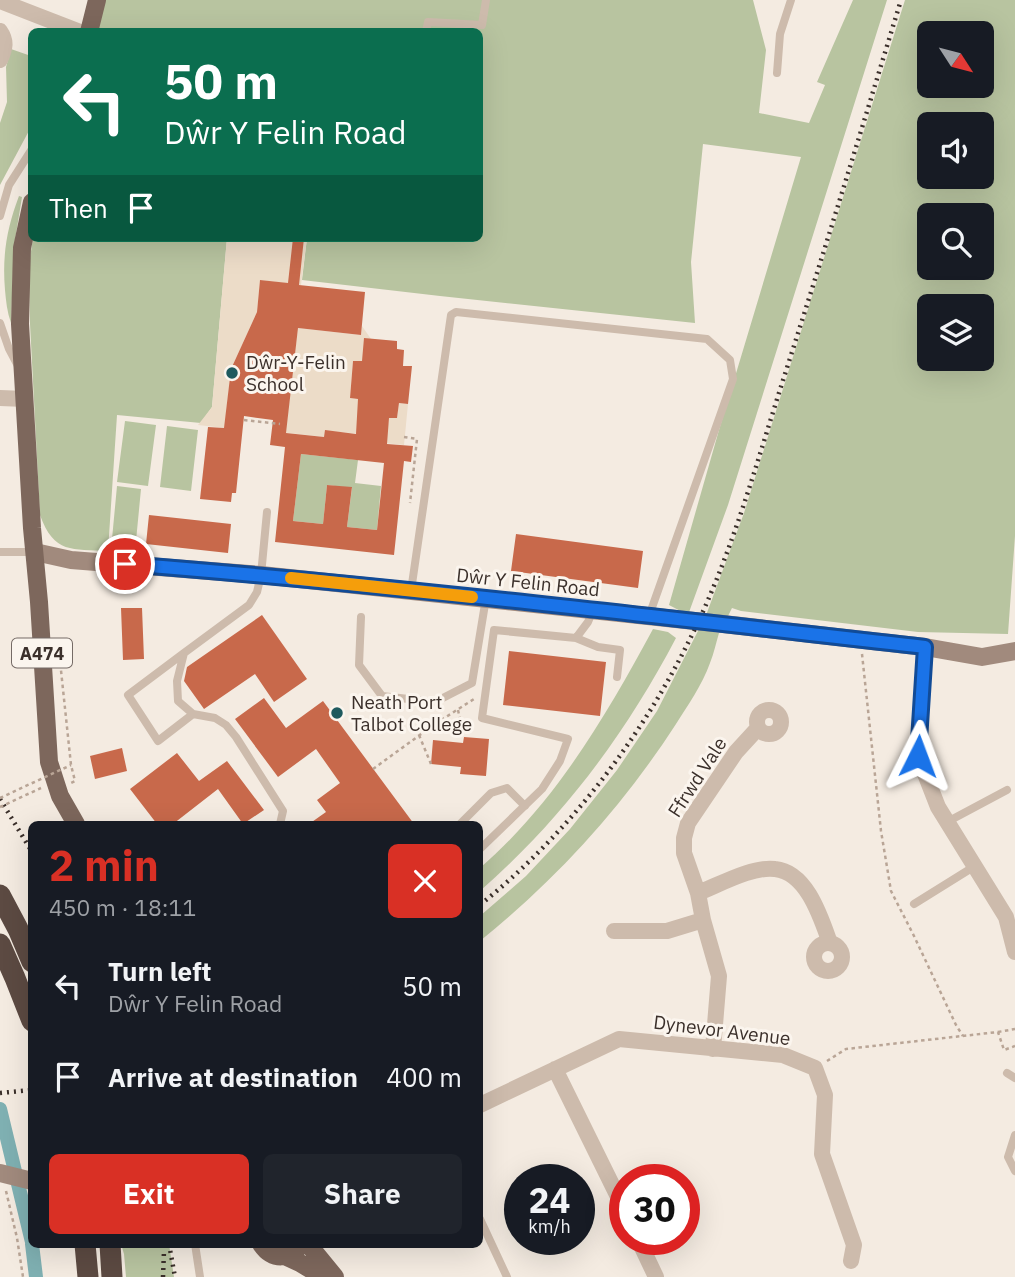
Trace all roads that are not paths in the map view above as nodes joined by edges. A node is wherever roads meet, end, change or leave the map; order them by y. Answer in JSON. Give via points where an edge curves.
{"nodes":[{"id":1,"x":97,"y":0,"type":"edge"},
{"id":2,"x":486,"y":0,"type":"edge"},
{"id":3,"x":791,"y":0,"type":"edge"},
{"id":4,"x":0,"y":1,"type":"edge"},
{"id":5,"x":69,"y":28,"type":"edge"},
{"id":6,"x":90,"y":28,"type":"edge"},
{"id":7,"x":427,"y":28,"type":"edge"},
{"id":8,"x":0,"y":30,"type":"edge"},
{"id":9,"x":0,"y":60,"type":"edge"},
{"id":10,"x":777,"y":73,"type":"dead end"},
{"id":11,"x":28,"y":155,"type":"edge"},
{"id":12,"x":0,"y":216,"type":"edge"},
{"id":13,"x":28,"y":220,"type":"edge"},
{"id":14,"x":0,"y":323,"type":"edge"},
{"id":15,"x":24,"y":378,"type":"junction"},
{"id":16,"x":0,"y":398,"type":"edge"},
{"id":17,"x":24,"y":399,"type":"junction"},
{"id":18,"x":267,"y":512,"type":"dead end"},
{"id":19,"x":0,"y":552,"type":"edge"},
{"id":20,"x":35,"y":552,"type":"junction"},
{"id":21,"x":261,"y":575,"type":"junction"},
{"id":22,"x":411,"y":591,"type":"junction"},
{"id":23,"x":486,"y":598,"type":"junction"},
{"id":24,"x":593,"y":610,"type":"junction"},
{"id":25,"x":649,"y":616,"type":"junction"},
{"id":26,"x":361,"y":617,"type":"dead end"},
{"id":27,"x":576,"y":638,"type":"junction"},
{"id":28,"x":925,"y":647,"type":"junction"},
{"id":29,"x":1015,"y":651,"type":"edge"},
{"id":30,"x":184,"y":653,"type":"junction"},
{"id":31,"x":617,"y":677,"type":"dead end"},
{"id":32,"x":193,"y":714,"type":"junction"},
{"id":33,"x":758,"y":728,"type":"dead end"},
{"id":34,"x":1007,"y":790,"type":"dead end"},
{"id":35,"x":525,"y":806,"type":"junction"},
{"id":36,"x":74,"y":821,"type":"edge"},
{"id":37,"x":281,"y":821,"type":"edge"},
{"id":38,"x":463,"y":821,"type":"edge"},
{"id":39,"x":947,"y":822,"type":"junction"},
{"id":40,"x":483,"y":846,"type":"edge"},
{"id":41,"x":975,"y":866,"type":"junction"},
{"id":42,"x":698,"y":894,"type":"junction"},
{"id":43,"x":0,"y":895,"type":"edge"},
{"id":44,"x":914,"y":904,"type":"dead end"},
{"id":45,"x":703,"y":920,"type":"junction"},
{"id":46,"x":614,"y":931,"type":"dead end"},
{"id":47,"x":830,"y":943,"type":"dead end"},
{"id":48,"x":0,"y":944,"type":"edge"},
{"id":49,"x":1015,"y":952,"type":"edge"},
{"id":50,"x":28,"y":953,"type":"edge"},
{"id":51,"x":28,"y":1011,"type":"edge"},
{"id":52,"x":713,"y":1049,"type":"junction"},
{"id":53,"x":555,"y":1069,"type":"junction"},
{"id":54,"x":483,"y":1104,"type":"edge"},
{"id":55,"x":1015,"y":1135,"type":"edge"},
{"id":56,"x":1015,"y":1171,"type":"edge"},
{"id":57,"x":609,"y":1179,"type":"edge"},
{"id":58,"x":3,"y":1181,"type":"edge"},
{"id":59,"x":28,"y":1181,"type":"edge"},
{"id":60,"x":483,"y":1225,"type":"edge"},
{"id":61,"x":85,"y":1248,"type":"edge"},
{"id":62,"x":110,"y":1248,"type":"edge"},
{"id":63,"x":196,"y":1248,"type":"edge"},
{"id":64,"x":262,"y":1248,"type":"edge"},
{"id":65,"x":298,"y":1248,"type":"edge"},
{"id":66,"x":311,"y":1248,"type":"edge"},
{"id":67,"x":646,"y":1255,"type":"edge"},
{"id":68,"x":287,"y":1257,"type":"junction"},
{"id":69,"x":851,"y":1261,"type":"dead end"},
{"id":70,"x":88,"y":1277,"type":"edge"},
{"id":71,"x":112,"y":1277,"type":"edge"},
{"id":72,"x":200,"y":1277,"type":"edge"},
{"id":73,"x":323,"y":1277,"type":"edge"},
{"id":74,"x":335,"y":1277,"type":"edge"},
{"id":75,"x":507,"y":1277,"type":"edge"},
{"id":76,"x":656,"y":1277,"type":"edge"}],
"edges":[{"from":1,"to":6,"type":"main road"},
{"from":2,"to":7,"type":"lane","via":[[482,25],[428,22]]},
{"from":3,"to":10,"type":"lane","via":[[779,34]]},
{"from":4,"to":5,"type":"street"},
{"from":8,"to":9,"type":"street","via":[[5,48]]},
{"from":11,"to":12,"type":"lane","via":[[9,185]]},
{"from":13,"to":15,"type":"main road","number":"A474","via":[[22,248],[20,324]]},
{"from":14,"to":15,"type":"lane"},
{"from":15,"to":17,"type":"main road","number":"A474"},
{"from":16,"to":17,"type":"street"},
{"from":17,"to":20,"type":"main road","number":"A474"},
{"from":18,"to":21,"type":"lane"},
{"from":19,"to":20,"type":"lane"},
{"from":20,"to":21,"type":"street","name":"Dŵr Y Felin Road","via":[[71,560]]},
{"from":20,"to":36,"type":"main road","number":"A474","via":[[49,762]]},
{"from":21,"to":22,"type":"street","name":"Dŵr Y Felin Road"},
{"from":21,"to":30,"type":"lane","via":[[248,605]]},
{"from":22,"to":23,"type":"street","name":"Dŵr Y Felin Road"},
{"from":22,"to":25,"type":"lane","via":[[451,315],[708,339],[730,360],[733,379]]},
{"from":23,"to":24,"type":"street","name":"Dŵr Y Felin Road"},
{"from":23,"to":26,"type":"lane","via":[[472,683],[435,702],[382,696],[359,665]]},
{"from":24,"to":25,"type":"street","name":"Dŵr Y Felin Road"},
{"from":24,"to":27,"type":"lane"},
{"from":25,"to":28,"type":"street","name":"Dŵr Y Felin Road"},
{"from":27,"to":31,"type":"lane","via":[[620,650]]},
{"from":27,"to":35,"type":"lane","via":[[494,630],[482,718],[568,739],[561,761]]},
{"from":28,"to":29,"type":"street","name":"Dŵr Y Felin Road","via":[[982,657]]},
{"from":28,"to":39,"type":"street","via":[[918,756]]},
{"from":30,"to":32,"type":"lane","via":[[178,701]]},
{"from":30,"to":32,"type":"lane","via":[[128,695],[158,741]]},
{"from":32,"to":37,"type":"lane","via":[[215,718],[236,737],[283,811]]},
{"from":33,"to":42,"type":"street","name":"Ffrwd Vale","via":[[688,822],[684,853]]},
{"from":34,"to":39,"type":"lane"},
{"from":35,"to":38,"type":"lane","via":[[507,788],[491,793]]},
{"from":35,"to":40,"type":"lane"},
{"from":39,"to":41,"type":"street"},
{"from":41,"to":44,"type":"lane"},
{"from":41,"to":49,"type":"street","via":[[1006,917]]},
{"from":42,"to":45,"type":"street","name":"Ffrwd Vale"},
{"from":42,"to":47,"type":"street","via":[[758,870],[776,869],[802,885],[818,909]]},
{"from":43,"to":50,"type":"highway"},
{"from":45,"to":46,"type":"street","via":[[667,931]]},
{"from":45,"to":52,"type":"street","name":"Ffrwd Vale","via":[[719,976]]},
{"from":48,"to":51,"type":"highway"},
{"from":52,"to":53,"type":"street","name":"Dynevor Avenue","via":[[619,1039]]},
{"from":52,"to":69,"type":"street","name":"Dynevor Avenue","via":[[783,1055],[815,1068],[825,1095],[822,1154],[854,1245]]},
{"from":53,"to":54,"type":"street","name":"Dynevor Avenue"},
{"from":53,"to":57,"type":"street"},
{"from":55,"to":56,"type":"lane","via":[[1008,1157]]},
{"from":58,"to":59,"type":"street","bridge":true},
{"from":60,"to":75,"type":"lane"},
{"from":61,"to":70,"type":"highway"},
{"from":62,"to":71,"type":"highway"},
{"from":63,"to":72,"type":"lane"},
{"from":64,"to":68,"type":"main road"},
{"from":65,"to":68,"type":"main road"},
{"from":66,"to":74,"type":"main road"},
{"from":67,"to":76,"type":"street"},
{"from":68,"to":73,"type":"main road"}]}
